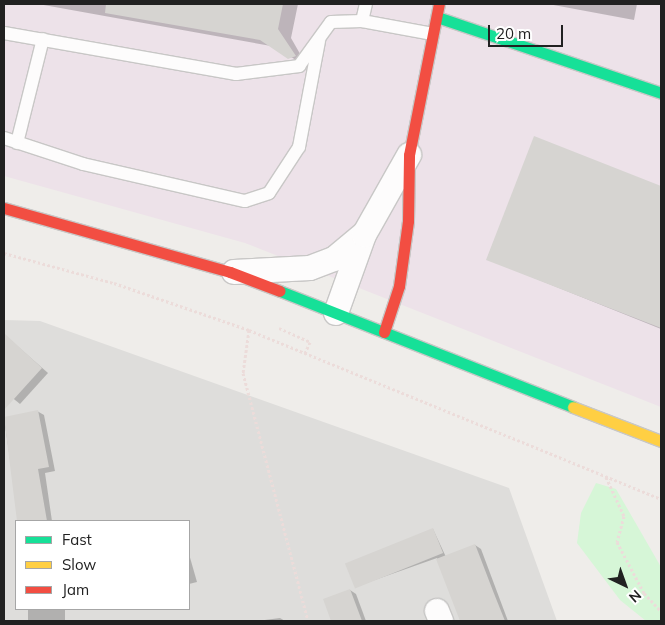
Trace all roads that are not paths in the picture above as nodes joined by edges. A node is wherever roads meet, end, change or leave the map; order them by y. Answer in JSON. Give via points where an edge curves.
{"nodes":[{"id":1,"x":366,"y":4,"type":"edge"},
{"id":2,"x":439,"y":4,"type":"edge"},
{"id":3,"x":437,"y":17,"type":"junction"},
{"id":4,"x":362,"y":21,"type":"junction"},
{"id":5,"x":4,"y":33,"type":"edge"},
{"id":6,"x":433,"y":34,"type":"junction"},
{"id":7,"x":320,"y":36,"type":"junction"},
{"id":8,"x":44,"y":39,"type":"junction"},
{"id":9,"x":661,"y":93,"type":"edge"},
{"id":10,"x":4,"y":138,"type":"edge"},
{"id":11,"x":17,"y":143,"type":"junction"},
{"id":12,"x":408,"y":155,"type":"junction"},
{"id":13,"x":4,"y":208,"type":"edge"},
{"id":14,"x":364,"y":235,"type":"junction"},
{"id":15,"x":230,"y":272,"type":"junction"},
{"id":16,"x":336,"y":313,"type":"junction"},
{"id":17,"x":384,"y":332,"type":"junction"},
{"id":18,"x":661,"y":441,"type":"edge"}],
"edges":[{"from":1,"to":4,"type":"lane"},
{"from":2,"to":3,"type":"main road"},
{"from":3,"to":6,"type":"main road"},
{"from":3,"to":9,"type":"main road"},
{"from":4,"to":6,"type":"lane"},
{"from":4,"to":7,"type":"lane","via":[[331,22]]},
{"from":5,"to":8,"type":"lane"},
{"from":6,"to":12,"type":"main road"},
{"from":7,"to":8,"type":"lane","via":[[299,66],[236,74]]},
{"from":7,"to":11,"type":"lane","via":[[299,147],[269,193],[245,201],[84,164]]},
{"from":8,"to":11,"type":"lane"},
{"from":10,"to":11,"type":"lane"},
{"from":12,"to":14,"type":"street"},
{"from":12,"to":17,"type":"main road","via":[[408,221],[399,286]]},
{"from":13,"to":15,"type":"main road"},
{"from":14,"to":15,"type":"street","via":[[334,259],[310,268]]},
{"from":14,"to":16,"type":"street"},
{"from":15,"to":16,"type":"main road"},
{"from":16,"to":17,"type":"main road"},
{"from":17,"to":18,"type":"main road"}]}
